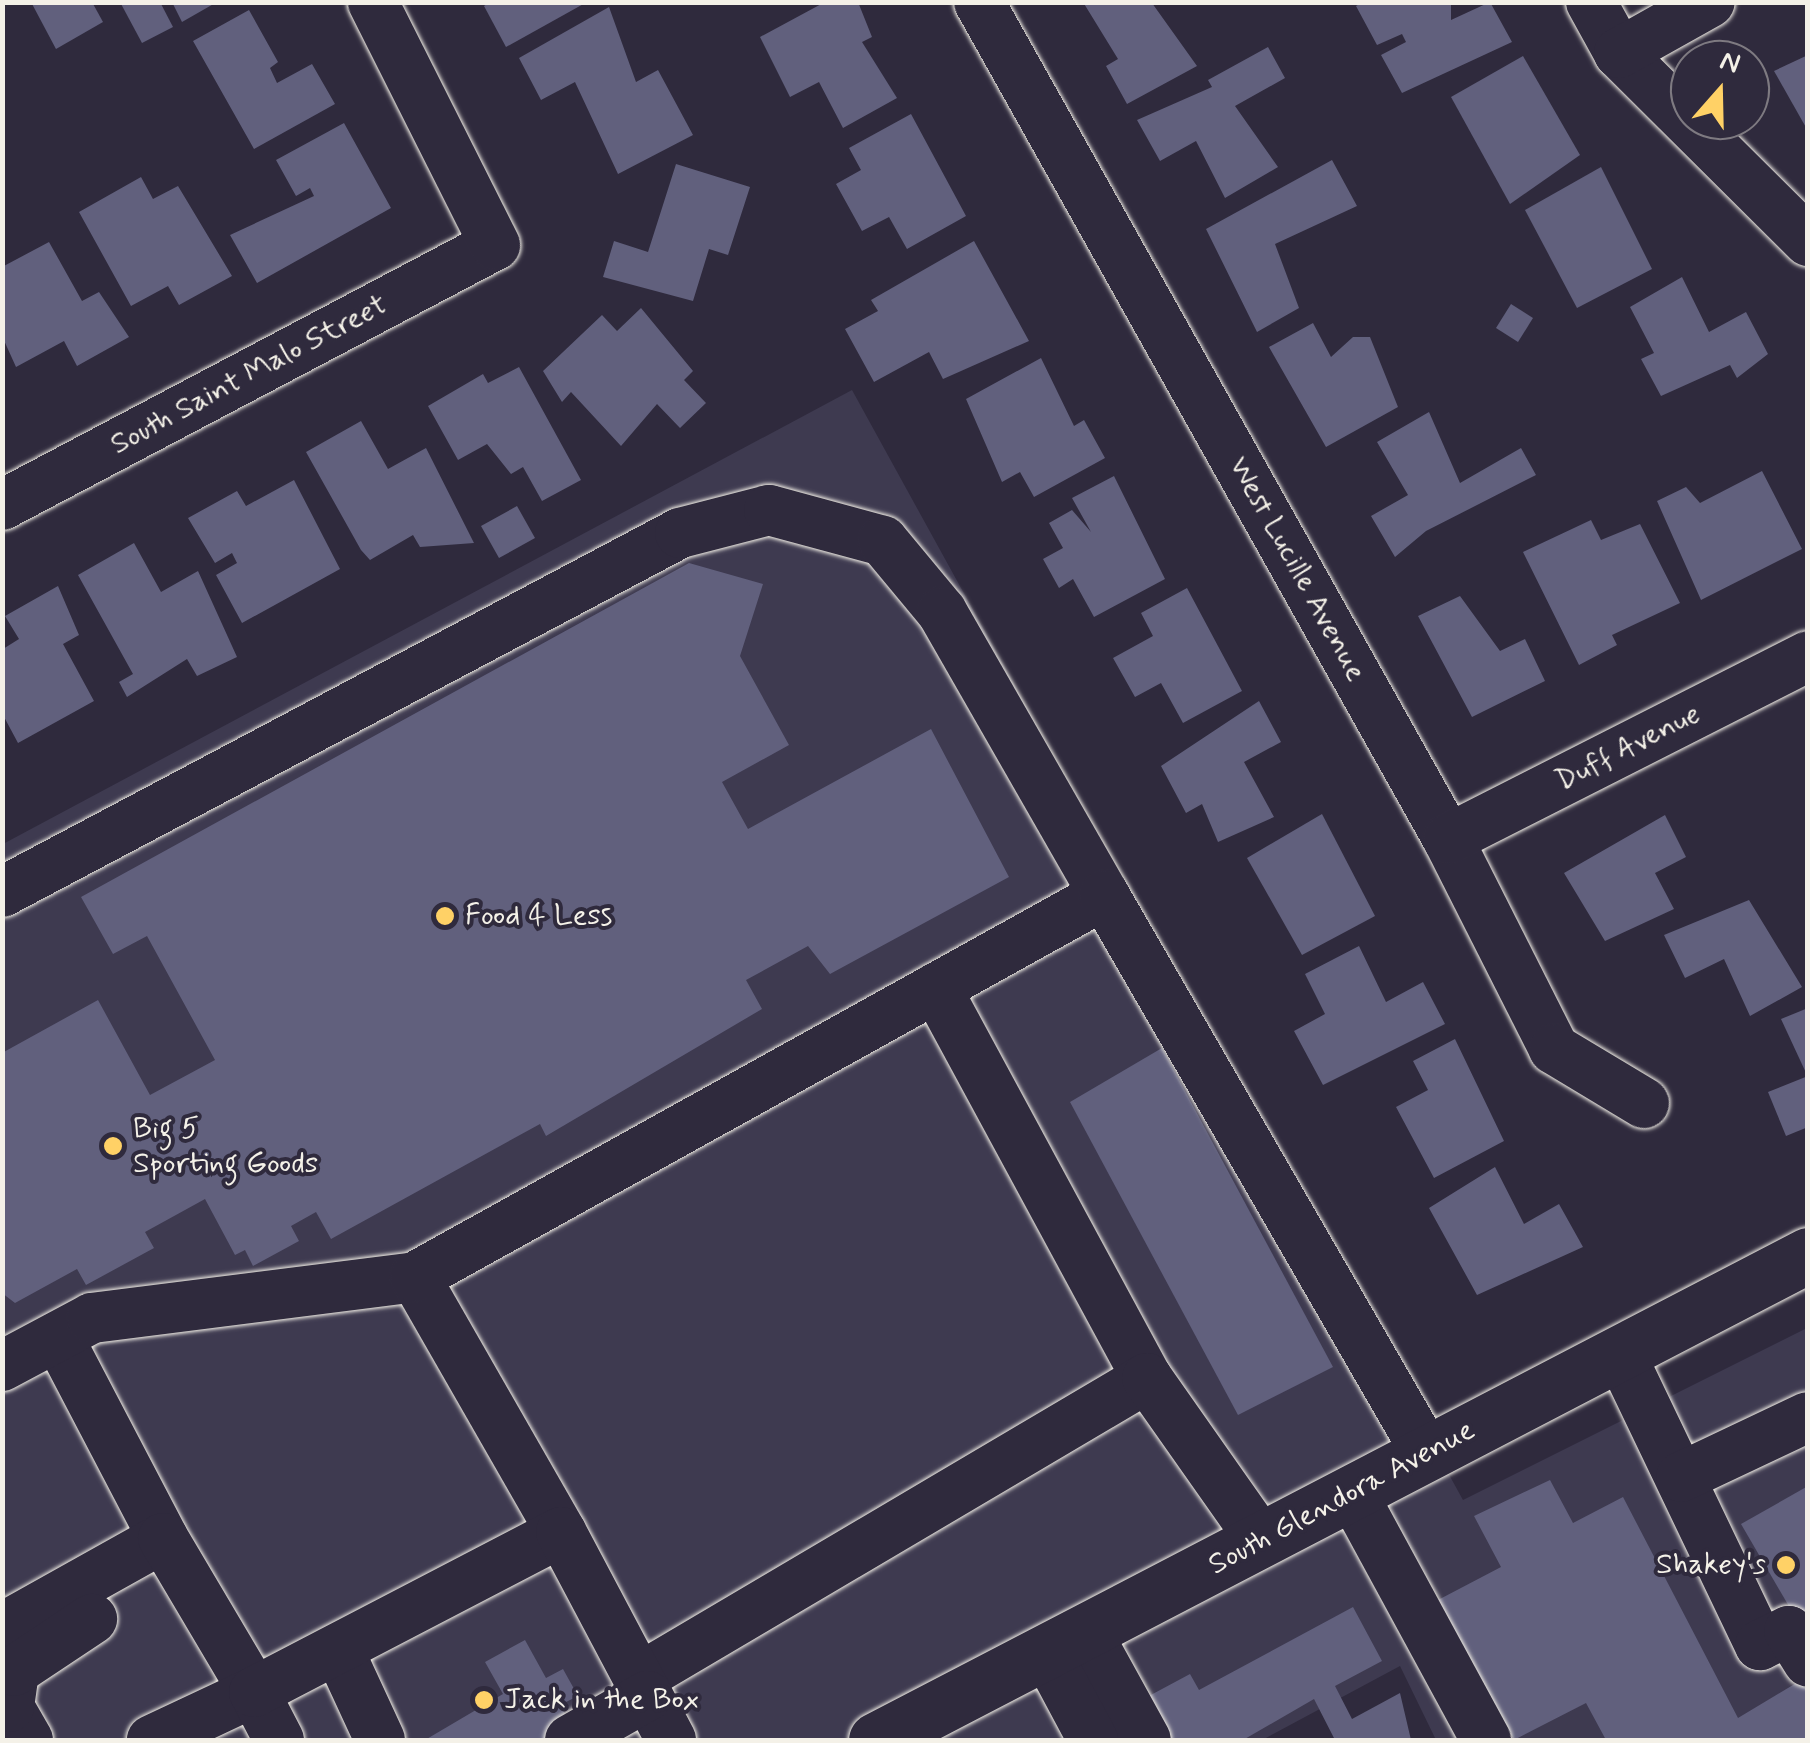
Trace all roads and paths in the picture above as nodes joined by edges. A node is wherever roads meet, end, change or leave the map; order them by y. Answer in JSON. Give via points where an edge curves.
{"nodes":[{"id":1,"x":373,"y":2,"type":"edge"},
{"id":2,"x":980,"y":2,"type":"edge"},
{"id":3,"x":1591,"y":2,"type":"edge"},
{"id":4,"x":1710,"y":2,"type":"edge"},
{"id":5,"x":1619,"y":53,"type":"junction"},
{"id":6,"x":1808,"y":241,"type":"edge"},
{"id":7,"x":2,"y":505,"type":"edge"},
{"id":8,"x":1808,"y":656,"type":"edge"},
{"id":9,"x":1448,"y":839,"type":"junction"},
{"id":10,"x":2,"y":892,"type":"edge"},
{"id":11,"x":1104,"y":895,"type":"junction"},
{"id":12,"x":936,"y":988,"type":"junction"},
{"id":13,"x":1644,"y":1103,"type":"dead end"},
{"id":14,"x":1805,"y":1260,"type":"edge"},
{"id":15,"x":415,"y":1277,"type":"junction"},
{"id":16,"x":58,"y":1336,"type":"junction"},
{"id":17,"x":1620,"y":1353,"type":"junction"},
{"id":18,"x":2,"y":1366,"type":"edge"},
{"id":19,"x":1147,"y":1378,"type":"junction"},
{"id":20,"x":1808,"y":1417,"type":"edge"},
{"id":21,"x":1427,"y":1454,"type":"junction"},
{"id":22,"x":1681,"y":1477,"type":"junction"},
{"id":23,"x":1352,"y":1493,"type":"junction"},
{"id":24,"x":562,"y":1532,"type":"junction"},
{"id":25,"x":164,"y":1538,"type":"junction"},
{"id":26,"x":1262,"y":1540,"type":"junction"},
{"id":27,"x":92,"y":1619,"type":"dead end"},
{"id":28,"x":2,"y":1628,"type":"edge"},
{"id":29,"x":1066,"y":1641,"type":"junction"},
{"id":30,"x":338,"y":1649,"type":"junction"},
{"id":31,"x":1808,"y":1662,"type":"edge"},
{"id":32,"x":643,"y":1687,"type":"junction"},
{"id":33,"x":254,"y":1692,"type":"junction"},
{"id":34,"x":910,"y":1733,"type":"edge"},
{"id":35,"x":28,"y":1740,"type":"edge"},
{"id":36,"x":152,"y":1740,"type":"edge"},
{"id":37,"x":278,"y":1740,"type":"edge"},
{"id":38,"x":380,"y":1740,"type":"edge"},
{"id":39,"x":570,"y":1740,"type":"edge"},
{"id":40,"x":671,"y":1740,"type":"edge"},
{"id":41,"x":1093,"y":1740,"type":"edge"},
{"id":42,"x":1146,"y":1740,"type":"edge"},
{"id":43,"x":1486,"y":1740,"type":"edge"}],
"edges":[{"from":1,"to":7,"type":"street","name":"South Saint Malo Street","via":[[495,245]]},
{"from":2,"to":9,"type":"street","name":"West Lucille Avenue"},
{"from":3,"to":5,"type":"street"},
{"from":4,"to":5,"type":"street"},
{"from":5,"to":6,"type":"street"},
{"from":8,"to":9,"type":"street","name":"Duff Avenue"},
{"from":9,"to":13,"type":"street","name":"West Lucille Avenue","via":[[1554,1049]]},
{"from":10,"to":11,"type":"street","via":[[680,532],[769,510],[883,541],[942,612]]},
{"from":11,"to":12,"type":"street"},
{"from":11,"to":21,"type":"street"},
{"from":12,"to":15,"type":"street"},
{"from":12,"to":19,"type":"street"},
{"from":14,"to":17,"type":"main road","name":"South Glendora Avenue"},
{"from":15,"to":16,"type":"street","via":[[92,1318]]},
{"from":15,"to":24,"type":"street"},
{"from":16,"to":18,"type":"street"},
{"from":16,"to":25,"type":"street"},
{"from":17,"to":21,"type":"main road","name":"South Glendora Avenue"},
{"from":17,"to":22,"type":"street"},
{"from":19,"to":26,"type":"street"},
{"from":19,"to":32,"type":"street"},
{"from":20,"to":22,"type":"street"},
{"from":21,"to":23,"type":"main road","name":"South Glendora Avenue"},
{"from":22,"to":31,"type":"street","via":[[1760,1645],[1789,1631]]},
{"from":23,"to":26,"type":"main road","name":"South Glendora Avenue"},
{"from":23,"to":43,"type":"street"},
{"from":24,"to":30,"type":"street"},
{"from":24,"to":32,"type":"street"},
{"from":25,"to":28,"type":"street"},
{"from":25,"to":33,"type":"street"},
{"from":26,"to":29,"type":"main road","name":"South Glendora Avenue"},
{"from":27,"to":35,"type":"street","via":[[14,1671],[9,1706]]},
{"from":29,"to":34,"type":"main road","name":"South Glendora Avenue"},
{"from":29,"to":41,"type":"street"},
{"from":29,"to":42,"type":"street"},
{"from":30,"to":33,"type":"street"},
{"from":30,"to":38,"type":"street"},
{"from":32,"to":39,"type":"street"},
{"from":32,"to":40,"type":"street"},
{"from":33,"to":36,"type":"street"},
{"from":33,"to":37,"type":"street"}]}
